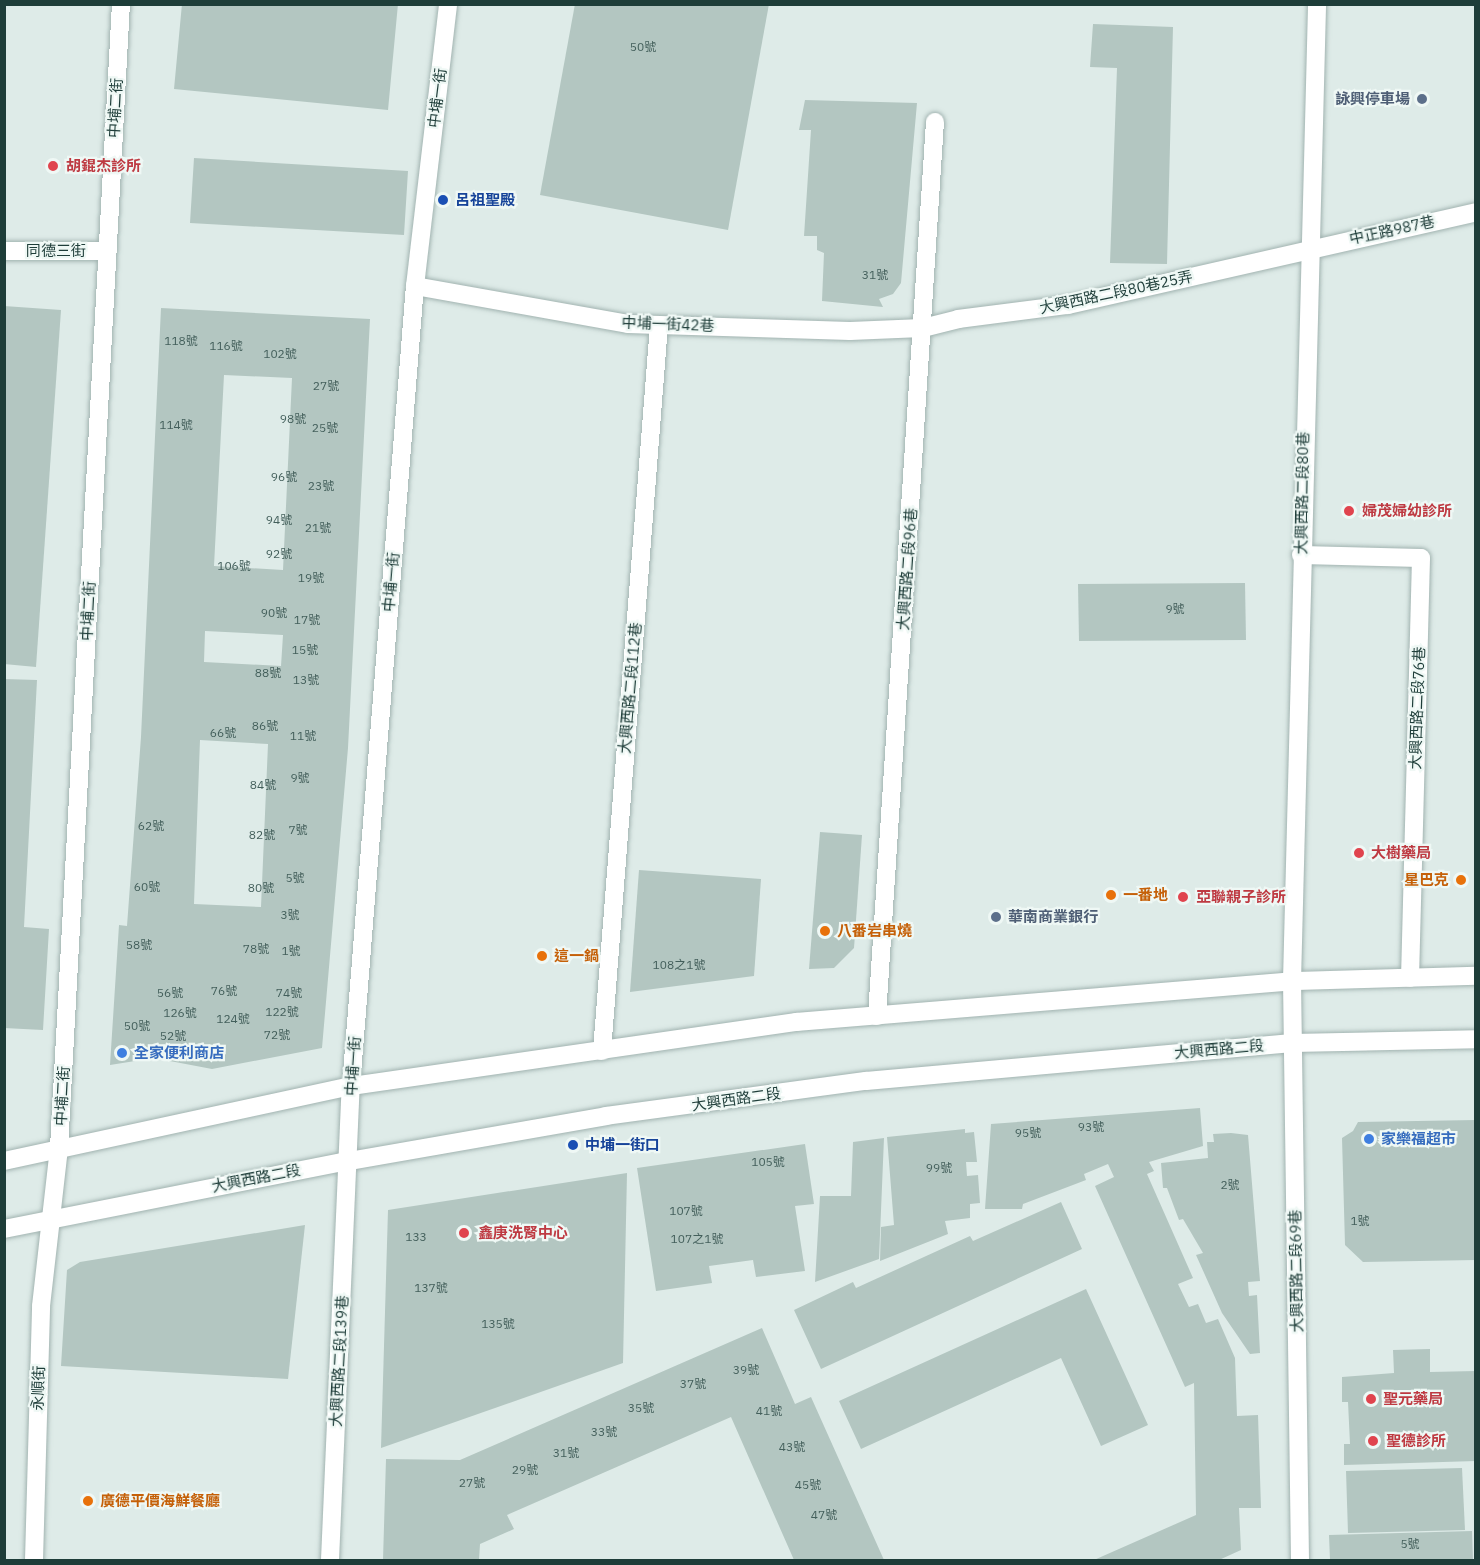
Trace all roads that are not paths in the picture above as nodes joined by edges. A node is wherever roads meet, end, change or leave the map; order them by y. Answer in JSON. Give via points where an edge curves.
{"nodes":[{"id":1,"x":122,"y":4,"type":"edge"},
{"id":2,"x":448,"y":4,"type":"edge"},
{"id":3,"x":1317,"y":4,"type":"edge"},
{"id":4,"x":935,"y":122,"type":"dead end"},
{"id":5,"x":1476,"y":212,"type":"edge"},
{"id":6,"x":1308,"y":249,"type":"junction"},
{"id":7,"x":4,"y":251,"type":"edge"},
{"id":8,"x":107,"y":251,"type":"junction"},
{"id":9,"x":415,"y":286,"type":"junction"},
{"id":10,"x":659,"y":325,"type":"junction"},
{"id":11,"x":923,"y":328,"type":"junction"},
{"id":12,"x":1301,"y":555,"type":"junction"},
{"id":13,"x":1476,"y":976,"type":"edge"},
{"id":14,"x":1410,"y":978,"type":"junction"},
{"id":15,"x":1292,"y":981,"type":"junction"},
{"id":16,"x":878,"y":1016,"type":"junction"},
{"id":17,"x":1476,"y":1039,"type":"edge"},
{"id":18,"x":1292,"y":1043,"type":"junction"},
{"id":19,"x":602,"y":1051,"type":"junction"},
{"id":20,"x":351,"y":1086,"type":"junction"},
{"id":21,"x":59,"y":1148,"type":"junction"},
{"id":22,"x":4,"y":1161,"type":"edge"},
{"id":23,"x":349,"y":1161,"type":"junction"},
{"id":24,"x":49,"y":1217,"type":"junction"},
{"id":25,"x":4,"y":1228,"type":"edge"},
{"id":26,"x":34,"y":1560,"type":"edge"},
{"id":27,"x":330,"y":1560,"type":"edge"},
{"id":28,"x":1300,"y":1560,"type":"edge"}],
"edges":[{"from":1,"to":8,"type":"street","name":"中埔二街"},
{"from":2,"to":9,"type":"street","name":"中埔一街"},
{"from":3,"to":6,"type":"street","name":"大興西路二段80巷"},
{"from":4,"to":11,"type":"street","name":"大興西路二段96巷"},
{"from":5,"to":6,"type":"street","name":"中正路987巷"},
{"from":6,"to":11,"type":"street","name":"大興西路二段80巷25弄","via":[[1068,305],[958,319]]},
{"from":6,"to":12,"type":"street","name":"大興西路二段80巷"},
{"from":7,"to":8,"type":"street","name":"同德三街"},
{"from":8,"to":21,"type":"street","name":"中埔二街"},
{"from":9,"to":10,"type":"street","name":"中埔一街42巷","via":[[628,324]]},
{"from":9,"to":20,"type":"street","name":"中埔一街"},
{"from":10,"to":11,"type":"street","name":"中埔一街42巷","via":[[850,331]]},
{"from":10,"to":19,"type":"street","name":"大興西路二段112巷"},
{"from":11,"to":16,"type":"street","name":"大興西路二段96巷"},
{"from":12,"to":14,"type":"street","name":"大興西路二段76巷","via":[[1421,558]]},
{"from":12,"to":15,"type":"street","name":"大興西路二段80巷"},
{"from":13,"to":14,"type":"street"},
{"from":14,"to":15,"type":"street"},
{"from":15,"to":16,"type":"street"},
{"from":15,"to":18,"type":"street","name":"大興西路二段69巷"},
{"from":16,"to":19,"type":"street","via":[[795,1022]]},
{"from":17,"to":18,"type":"street","name":"大興西路二段"},
{"from":18,"to":23,"type":"street","name":"大興西路二段","via":[[866,1081],[606,1116]]},
{"from":18,"to":28,"type":"street","name":"大興西路二段69巷"},
{"from":19,"to":20,"type":"street"},
{"from":20,"to":21,"type":"street"},
{"from":20,"to":23,"type":"street","name":"中埔一街"},
{"from":21,"to":22,"type":"street"},
{"from":21,"to":24,"type":"street","name":"中埔二街"},
{"from":23,"to":24,"type":"street","name":"大興西路二段"},
{"from":23,"to":27,"type":"street","name":"大興西路二段139巷"},
{"from":24,"to":25,"type":"street","name":"大興西路二段"},
{"from":24,"to":26,"type":"street","name":"永順街","via":[[41,1306]]}]}
